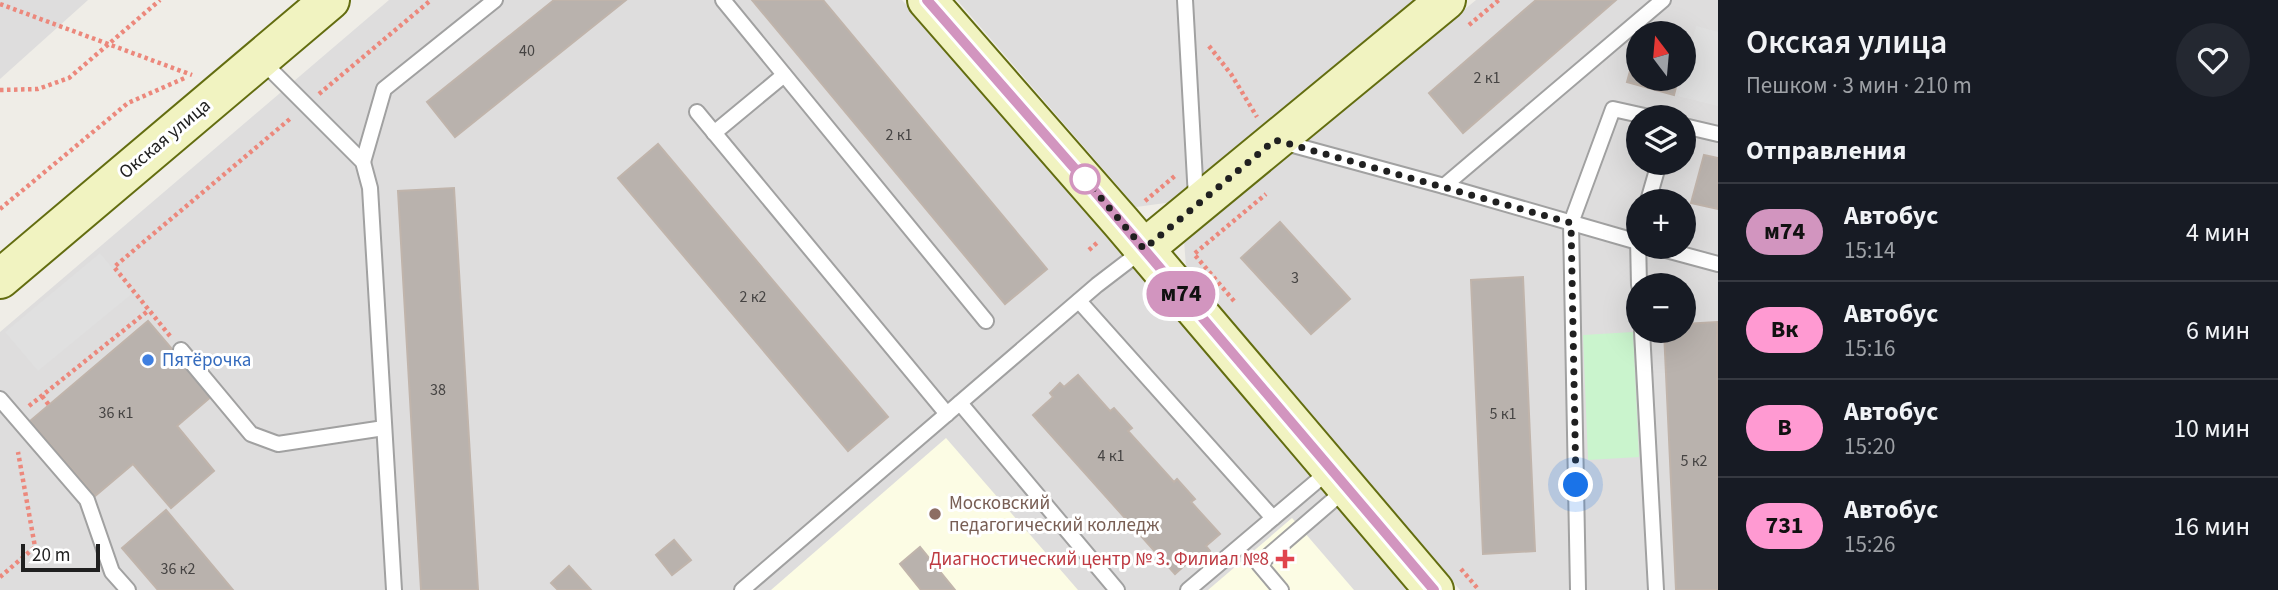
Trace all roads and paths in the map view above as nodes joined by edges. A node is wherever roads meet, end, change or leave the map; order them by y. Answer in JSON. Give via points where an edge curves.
{"nodes":[{"id":1,"x":160,"y":0,"type":"edge"},
{"id":2,"x":330,"y":0,"type":"edge"},
{"id":3,"x":431,"y":0,"type":"edge"},
{"id":4,"x":495,"y":0,"type":"edge"},
{"id":5,"x":723,"y":0,"type":"edge"},
{"id":6,"x":927,"y":0,"type":"edge"},
{"id":7,"x":1185,"y":0,"type":"edge"},
{"id":8,"x":1499,"y":0,"type":"edge"},
{"id":9,"x":1663,"y":0,"type":"edge"},
{"id":10,"x":0,"y":4,"type":"edge"},
{"id":11,"x":1457,"y":13,"type":"edge"},
{"id":12,"x":1186,"y":24,"type":"junction"},
{"id":13,"x":109,"y":44,"type":"junction"},
{"id":14,"x":260,"y":59,"type":"junction"},
{"id":15,"x":203,"y":70,"type":"dead end"},
{"id":16,"x":192,"y":75,"type":"junction"},
{"id":17,"x":784,"y":75,"type":"junction"},
{"id":18,"x":0,"y":90,"type":"edge"},
{"id":19,"x":307,"y":105,"type":"junction"},
{"id":20,"x":696,"y":112,"type":"dead end"},
{"id":21,"x":1626,"y":112,"type":"edge"},
{"id":22,"x":1696,"y":128,"type":"edge"},
{"id":23,"x":714,"y":133,"type":"junction"},
{"id":24,"x":1718,"y":134,"type":"edge"},
{"id":25,"x":1275,"y":140,"type":"junction"},
{"id":26,"x":1195,"y":159,"type":"junction"},
{"id":27,"x":363,"y":162,"type":"junction"},
{"id":28,"x":1275,"y":186,"type":"dead end"},
{"id":29,"x":1444,"y":186,"type":"junction"},
{"id":30,"x":1143,"y":202,"type":"dead end"},
{"id":31,"x":1196,"y":206,"type":"junction"},
{"id":32,"x":0,"y":208,"type":"edge"},
{"id":33,"x":1571,"y":223,"type":"junction"},
{"id":34,"x":1626,"y":238,"type":"edge"},
{"id":35,"x":1144,"y":249,"type":"junction"},
{"id":36,"x":1696,"y":258,"type":"edge"},
{"id":37,"x":1718,"y":264,"type":"edge"},
{"id":38,"x":0,"y":279,"type":"edge"},
{"id":39,"x":1079,"y":301,"type":"junction"},
{"id":40,"x":1239,"y":306,"type":"dead end"},
{"id":41,"x":149,"y":310,"type":"junction"},
{"id":42,"x":986,"y":321,"type":"dead end"},
{"id":43,"x":1643,"y":343,"type":"edge"},
{"id":44,"x":181,"y":350,"type":"joint"},
{"id":45,"x":42,"y":396,"type":"junction"},
{"id":46,"x":0,"y":398,"type":"edge"},
{"id":47,"x":960,"y":403,"type":"junction"},
{"id":48,"x":49,"y":405,"type":"dead end"},
{"id":49,"x":14,"y":414,"type":"junction"},
{"id":50,"x":947,"y":414,"type":"junction"},
{"id":51,"x":384,"y":428,"type":"junction"},
{"id":52,"x":1339,"y":479,"type":"junction"},
{"id":53,"x":1273,"y":518,"type":"junction"},
{"id":54,"x":1443,"y":574,"type":"edge"},
{"id":55,"x":0,"y":577,"type":"edge"},
{"id":56,"x":128,"y":590,"type":"edge"},
{"id":57,"x":394,"y":590,"type":"edge"},
{"id":58,"x":742,"y":590,"type":"edge"},
{"id":59,"x":1117,"y":590,"type":"edge"},
{"id":60,"x":1188,"y":590,"type":"edge"},
{"id":61,"x":1282,"y":590,"type":"edge"},
{"id":62,"x":1479,"y":590,"type":"edge"},
{"id":63,"x":1578,"y":590,"type":"edge"},
{"id":64,"x":1656,"y":590,"type":"edge"}],
"edges":[{"from":1,"to":13,"type":"path"},
{"from":2,"to":14,"type":"main road","name":"Окская улица"},
{"from":3,"to":19,"type":"path"},
{"from":4,"to":27,"type":"lane","via":[[384,89]]},
{"from":5,"to":17,"type":"lane"},
{"from":6,"to":35,"type":"main road"},
{"from":7,"to":12,"type":"lane"},
{"from":8,"to":11,"type":"path"},
{"from":9,"to":29,"type":"lane"},
{"from":10,"to":13,"type":"path"},
{"from":11,"to":25,"type":"main road"},
{"from":12,"to":25,"type":"path","via":[[1231,74]]},
{"from":12,"to":26,"type":"lane"},
{"from":13,"to":16,"type":"path"},
{"from":13,"to":18,"type":"path","via":[[69,78],[38,89]]},
{"from":14,"to":19,"type":"lane"},
{"from":14,"to":38,"type":"main road","name":"Окская улица"},
{"from":15,"to":16,"type":"path"},
{"from":16,"to":32,"type":"path","via":[[128,103]]},
{"from":17,"to":23,"type":"lane"},
{"from":17,"to":42,"type":"lane"},
{"from":19,"to":27,"type":"lane"},
{"from":19,"to":41,"type":"path","via":[[114,267]]},
{"from":20,"to":23,"type":"lane"},
{"from":21,"to":33,"type":"lane","via":[[1613,109]]},
{"from":22,"to":24,"type":"lane"},
{"from":23,"to":50,"type":"lane"},
{"from":25,"to":29,"type":"lane"},
{"from":25,"to":31,"type":"main road"},
{"from":26,"to":30,"type":"path"},
{"from":26,"to":31,"type":"lane"},
{"from":27,"to":51,"type":"lane","via":[[370,188]]},
{"from":28,"to":40,"type":"path","via":[[1194,254]]},
{"from":29,"to":33,"type":"lane"},
{"from":31,"to":35,"type":"main road"},
{"from":33,"to":34,"type":"lane"},
{"from":33,"to":63,"type":"lane"},
{"from":35,"to":39,"type":"lane"},
{"from":35,"to":52,"type":"main road"},
{"from":36,"to":37,"type":"lane"},
{"from":39,"to":47,"type":"lane"},
{"from":39,"to":53,"type":"lane"},
{"from":41,"to":44,"type":"path"},
{"from":41,"to":45,"type":"path"},
{"from":43,"to":64,"type":"lane"},
{"from":44,"to":51,"type":"lane","via":[[251,434],[269,441],[278,444]]},
{"from":45,"to":48,"type":"path"},
{"from":45,"to":49,"type":"path"},
{"from":46,"to":49,"type":"lane"},
{"from":47,"to":50,"type":"lane"},
{"from":47,"to":59,"type":"lane"},
{"from":49,"to":55,"type":"path","via":[[35,547]]},
{"from":49,"to":56,"type":"lane","via":[[87,500],[112,572]]},
{"from":50,"to":58,"type":"lane"},
{"from":51,"to":57,"type":"lane"},
{"from":52,"to":53,"type":"lane"},
{"from":52,"to":54,"type":"main road"},
{"from":52,"to":61,"type":"lane","via":[[1259,564]]},
{"from":53,"to":60,"type":"lane"},
{"from":54,"to":62,"type":"path"}]}
